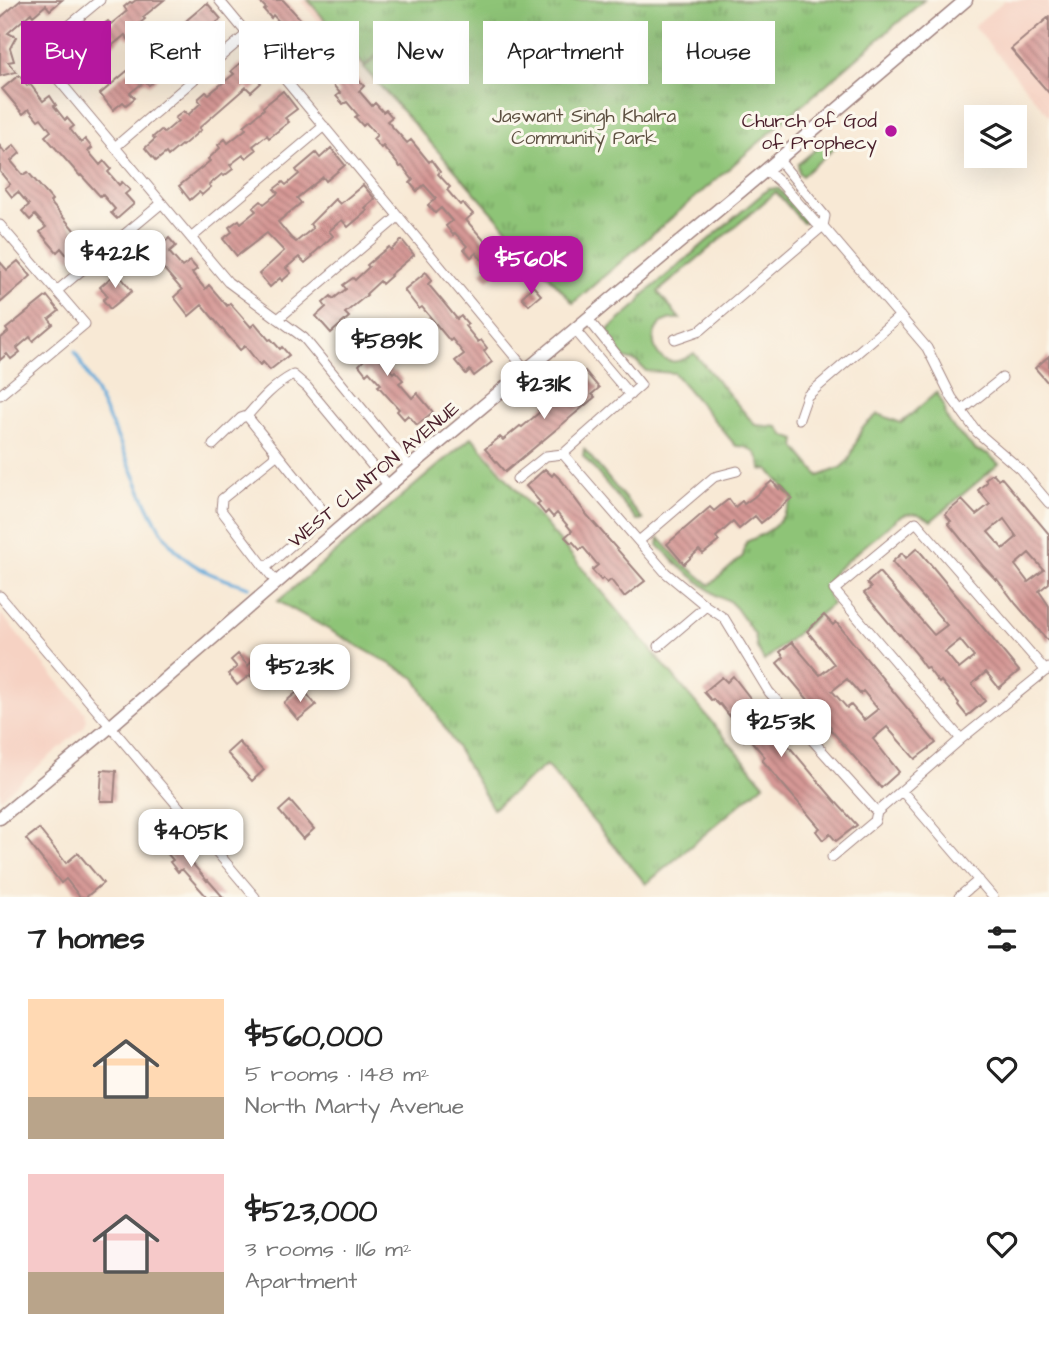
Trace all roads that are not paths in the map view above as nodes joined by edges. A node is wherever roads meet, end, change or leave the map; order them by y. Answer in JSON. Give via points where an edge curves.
{"nodes":[{"id":1,"x":100,"y":0,"type":"edge"},
{"id":2,"x":219,"y":0,"type":"edge"},
{"id":3,"x":966,"y":0,"type":"edge"},
{"id":4,"x":239,"y":24,"type":"edge"},
{"id":5,"x":239,"y":41,"type":"edge"},
{"id":6,"x":289,"y":84,"type":"edge"},
{"id":7,"x":324,"y":126,"type":"junction"},
{"id":8,"x":115,"y":147,"type":"junction"},
{"id":9,"x":778,"y":159,"type":"junction"},
{"id":10,"x":766,"y":170,"type":"junction"},
{"id":11,"x":162,"y":202,"type":"junction"},
{"id":12,"x":399,"y":216,"type":"junction"},
{"id":13,"x":0,"y":225,"type":"edge"},
{"id":14,"x":823,"y":226,"type":"junction"},
{"id":15,"x":9,"y":237,"type":"junction"},
{"id":16,"x":191,"y":238,"type":"junction"},
{"id":17,"x":0,"y":245,"type":"edge"},
{"id":18,"x":58,"y":290,"type":"junction"},
{"id":19,"x":900,"y":316,"type":"junction"},
{"id":20,"x":588,"y":319,"type":"junction"},
{"id":21,"x":278,"y":320,"type":"junction"},
{"id":22,"x":575,"y":330,"type":"junction"},
{"id":23,"x":674,"y":340,"type":"dead end"},
{"id":24,"x":526,"y":370,"type":"junction"},
{"id":25,"x":1002,"y":378,"type":"dead end"},
{"id":26,"x":0,"y":394,"type":"edge"},
{"id":27,"x":630,"y":395,"type":"junction"},
{"id":28,"x":961,"y":411,"type":"junction"},
{"id":29,"x":247,"y":416,"type":"junction"},
{"id":30,"x":799,"y":419,"type":"dead end"},
{"id":31,"x":213,"y":445,"type":"dead end"},
{"id":32,"x":275,"y":450,"type":"junction"},
{"id":33,"x":563,"y":454,"type":"junction"},
{"id":34,"x":410,"y":467,"type":"junction"},
{"id":35,"x":737,"y":471,"type":"dead end"},
{"id":36,"x":517,"y":479,"type":"dead end"},
{"id":37,"x":389,"y":486,"type":"junction"},
{"id":38,"x":1049,"y":503,"type":"edge"},
{"id":39,"x":639,"y":541,"type":"junction"},
{"id":40,"x":265,"y":568,"type":"junction"},
{"id":41,"x":276,"y":582,"type":"junction"},
{"id":42,"x":0,"y":596,"type":"edge"},
{"id":43,"x":706,"y":606,"type":"junction"},
{"id":44,"x":659,"y":646,"type":"dead end"},
{"id":45,"x":1047,"y":670,"type":"edge"},
{"id":46,"x":110,"y":726,"type":"junction"},
{"id":47,"x":961,"y":739,"type":"junction"},
{"id":48,"x":902,"y":791,"type":"junction"},
{"id":49,"x":877,"y":812,"type":"junction"},
{"id":50,"x":0,"y":818,"type":"edge"},
{"id":51,"x":832,"y":857,"type":"dead end"},
{"id":52,"x":979,"y":880,"type":"junction"},
{"id":53,"x":255,"y":897,"type":"edge"},
{"id":54,"x":959,"y":897,"type":"edge"},
{"id":55,"x":993,"y":897,"type":"edge"}],
"edges":[{"from":1,"to":8,"type":"street","via":[[36,53]]},
{"from":2,"to":4,"type":"street"},
{"from":3,"to":9,"type":"main road","name":"WEST CLINTON AVENUE"},
{"from":5,"to":8,"type":"street"},
{"from":6,"to":7,"type":"street"},
{"from":7,"to":12,"type":"street"},
{"from":7,"to":16,"type":"street"},
{"from":8,"to":11,"type":"street"},
{"from":9,"to":10,"type":"main road","name":"WEST CLINTON AVENUE"},
{"from":9,"to":14,"type":"street","via":[[825,216]]},
{"from":10,"to":14,"type":"street"},
{"from":10,"to":20,"type":"main road","name":"WEST CLINTON AVENUE"},
{"from":11,"to":16,"type":"street"},
{"from":11,"to":18,"type":"street"},
{"from":12,"to":21,"type":"street"},
{"from":12,"to":24,"type":"street"},
{"from":13,"to":15,"type":"street"},
{"from":14,"to":19,"type":"street"},
{"from":14,"to":23,"type":"street","via":[[701,330]]},
{"from":15,"to":17,"type":"street"},
{"from":15,"to":18,"type":"street"},
{"from":16,"to":21,"type":"street","via":[[228,282]]},
{"from":18,"to":26,"type":"street","via":[[85,324]]},
{"from":19,"to":28,"type":"street","via":[[927,348]]},
{"from":19,"to":30,"type":"street","via":[[807,396]]},
{"from":20,"to":22,"type":"main road","name":"WEST CLINTON AVENUE"},
{"from":20,"to":27,"type":"street","via":[[641,385]]},
{"from":21,"to":34,"type":"street","via":[[304,338]]},
{"from":22,"to":24,"type":"main road","name":"WEST CLINTON AVENUE"},
{"from":22,"to":27,"type":"street"},
{"from":24,"to":34,"type":"main road","name":"WEST CLINTON AVENUE"},
{"from":25,"to":28,"type":"street"},
{"from":27,"to":33,"type":"street"},
{"from":28,"to":38,"type":"street"},
{"from":29,"to":31,"type":"street"},
{"from":29,"to":32,"type":"street"},
{"from":29,"to":37,"type":"street","via":[[293,375]]},
{"from":32,"to":40,"type":"street","via":[[274,457],[222,499],[221,510]]},
{"from":32,"to":40,"type":"street","via":[[324,512]]},
{"from":33,"to":36,"type":"street","via":[[546,456]]},
{"from":33,"to":39,"type":"street"},
{"from":34,"to":37,"type":"main road","name":"WEST CLINTON AVENUE"},
{"from":35,"to":39,"type":"street","via":[[714,477]]},
{"from":37,"to":41,"type":"main road","name":"WEST CLINTON AVENUE"},
{"from":39,"to":43,"type":"street","via":[[666,573]]},
{"from":40,"to":41,"type":"street"},
{"from":41,"to":46,"type":"main road","name":"WEST CLINTON AVENUE"},
{"from":42,"to":46,"type":"street"},
{"from":43,"to":44,"type":"street"},
{"from":43,"to":49,"type":"street","via":[[724,618],[769,692]]},
{"from":45,"to":47,"type":"street"},
{"from":45,"to":47,"type":"street","via":[[916,522],[834,590]]},
{"from":46,"to":50,"type":"main road","name":"WEST CLINTON AVENUE"},
{"from":46,"to":53,"type":"street"},
{"from":47,"to":48,"type":"street"},
{"from":48,"to":49,"type":"street"},
{"from":48,"to":52,"type":"street"},
{"from":49,"to":51,"type":"street","via":[[875,821]]},
{"from":52,"to":54,"type":"street"},
{"from":52,"to":55,"type":"street"}]}
